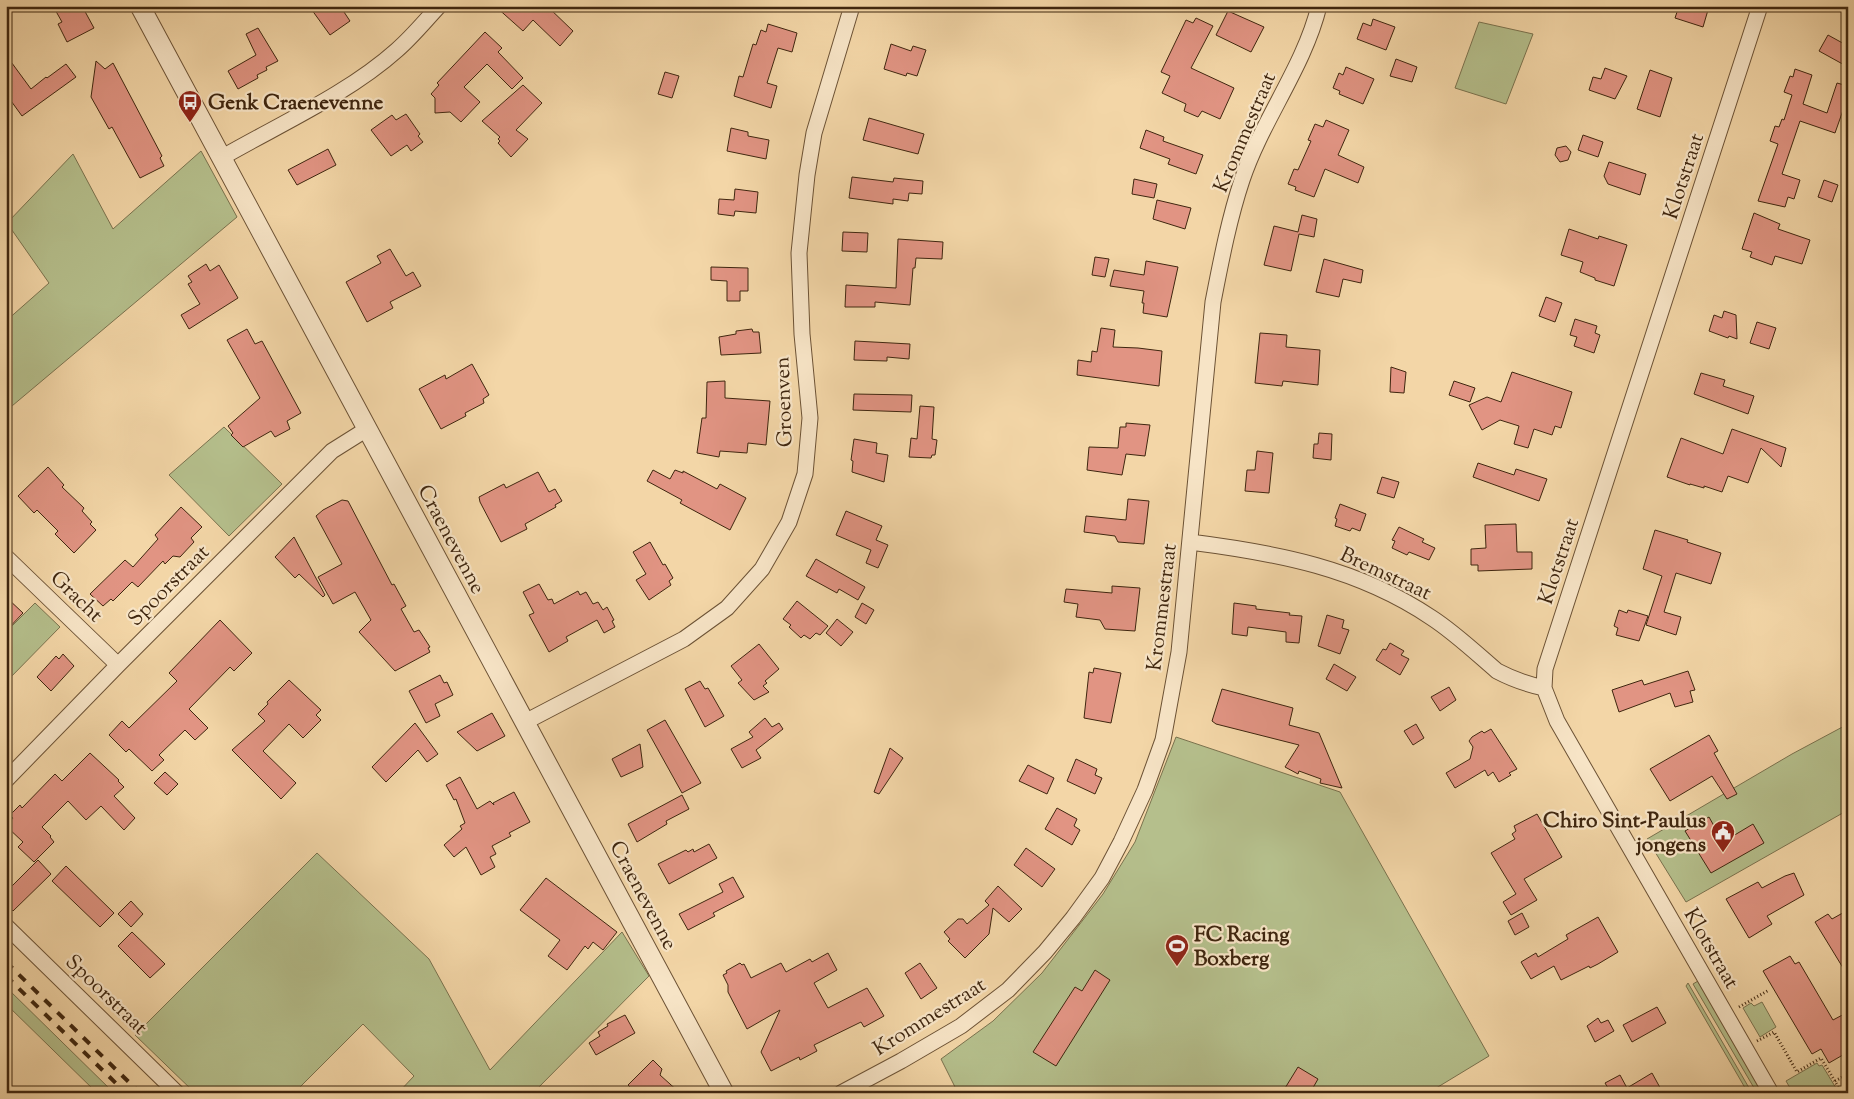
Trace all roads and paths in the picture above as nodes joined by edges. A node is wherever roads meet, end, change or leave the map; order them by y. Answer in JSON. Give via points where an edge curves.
{"nodes":[{"id":1,"x":140,"y":6,"type":"edge"},
{"id":2,"x":439,"y":6,"type":"edge"},
{"id":3,"x":852,"y":6,"type":"edge"},
{"id":4,"x":1319,"y":6,"type":"edge"},
{"id":5,"x":1760,"y":6,"type":"edge"},
{"id":6,"x":221,"y":158,"type":"junction"},
{"id":7,"x":367,"y":429,"type":"junction"},
{"id":8,"x":1190,"y":542,"type":"junction"},
{"id":9,"x":6,"y":557,"type":"edge"},
{"id":10,"x":118,"y":665,"type":"junction"},
{"id":11,"x":1544,"y":688,"type":"junction"},
{"id":12,"x":526,"y":722,"type":"junction"},
{"id":13,"x":6,"y":780,"type":"edge"},
{"id":14,"x":6,"y":926,"type":"edge"},
{"id":15,"x":1769,"y":990,"type":"dead end"},
{"id":16,"x":1742,"y":1006,"type":"dead end"},
{"id":17,"x":1762,"y":1039,"type":"dead end"},
{"id":18,"x":1848,"y":1074,"type":"edge"},
{"id":19,"x":1835,"y":1081,"type":"junction"},
{"id":20,"x":177,"y":1093,"type":"edge"},
{"id":21,"x":724,"y":1093,"type":"edge"},
{"id":22,"x":841,"y":1093,"type":"edge"},
{"id":23,"x":1771,"y":1093,"type":"edge"},
{"id":24,"x":1842,"y":1093,"type":"edge"}],
"edges":[{"from":1,"to":6,"type":"street","name":"Craenevenne"},
{"from":2,"to":6,"type":"street","via":[[397,50],[371,70],[336,94]]},
{"from":3,"to":12,"type":"street","name":"Groenven","via":[[814,133],[807,175],[799,253],[810,418],[805,474],[788,522],[762,569],[727,608],[684,639]]},
{"from":4,"to":8,"type":"street","name":"Krommestraat","via":[[1313,30],[1268,118],[1242,179],[1222,257],[1213,302]]},
{"from":5,"to":11,"type":"street","name":"Klotstraat","via":[[1545,669]]},
{"from":6,"to":7,"type":"street","name":"Craenevenne"},
{"from":7,"to":10,"type":"street","name":"Spoorstraat","via":[[332,451]]},
{"from":7,"to":12,"type":"street","name":"Craenevenne"},
{"from":8,"to":11,"type":"street","name":"Bremstraat","via":[[1283,556],[1341,572],[1399,598],[1433,618],[1517,682]]},
{"from":8,"to":22,"type":"street","name":"Krommestraat","via":[[1178,652],[1163,740],[1145,790],[1102,878],[1045,952],[1008,990],[961,1026]]},
{"from":9,"to":10,"type":"street","name":"Gracht"},
{"from":10,"to":13,"type":"street","name":"Spoorstraat"},
{"from":11,"to":23,"type":"street","name":"Klotstraat","via":[[1557,721]]},
{"from":12,"to":21,"type":"street","name":"Craenevenne"},
{"from":14,"to":20,"type":"street","name":"Spoorstraat"},
{"from":15,"to":16,"type":"path"},
{"from":17,"to":19,"type":"path","via":[[1774,1032],[1797,1072],[1822,1058]]},
{"from":18,"to":19,"type":"path"},
{"from":19,"to":24,"type":"path"}]}
